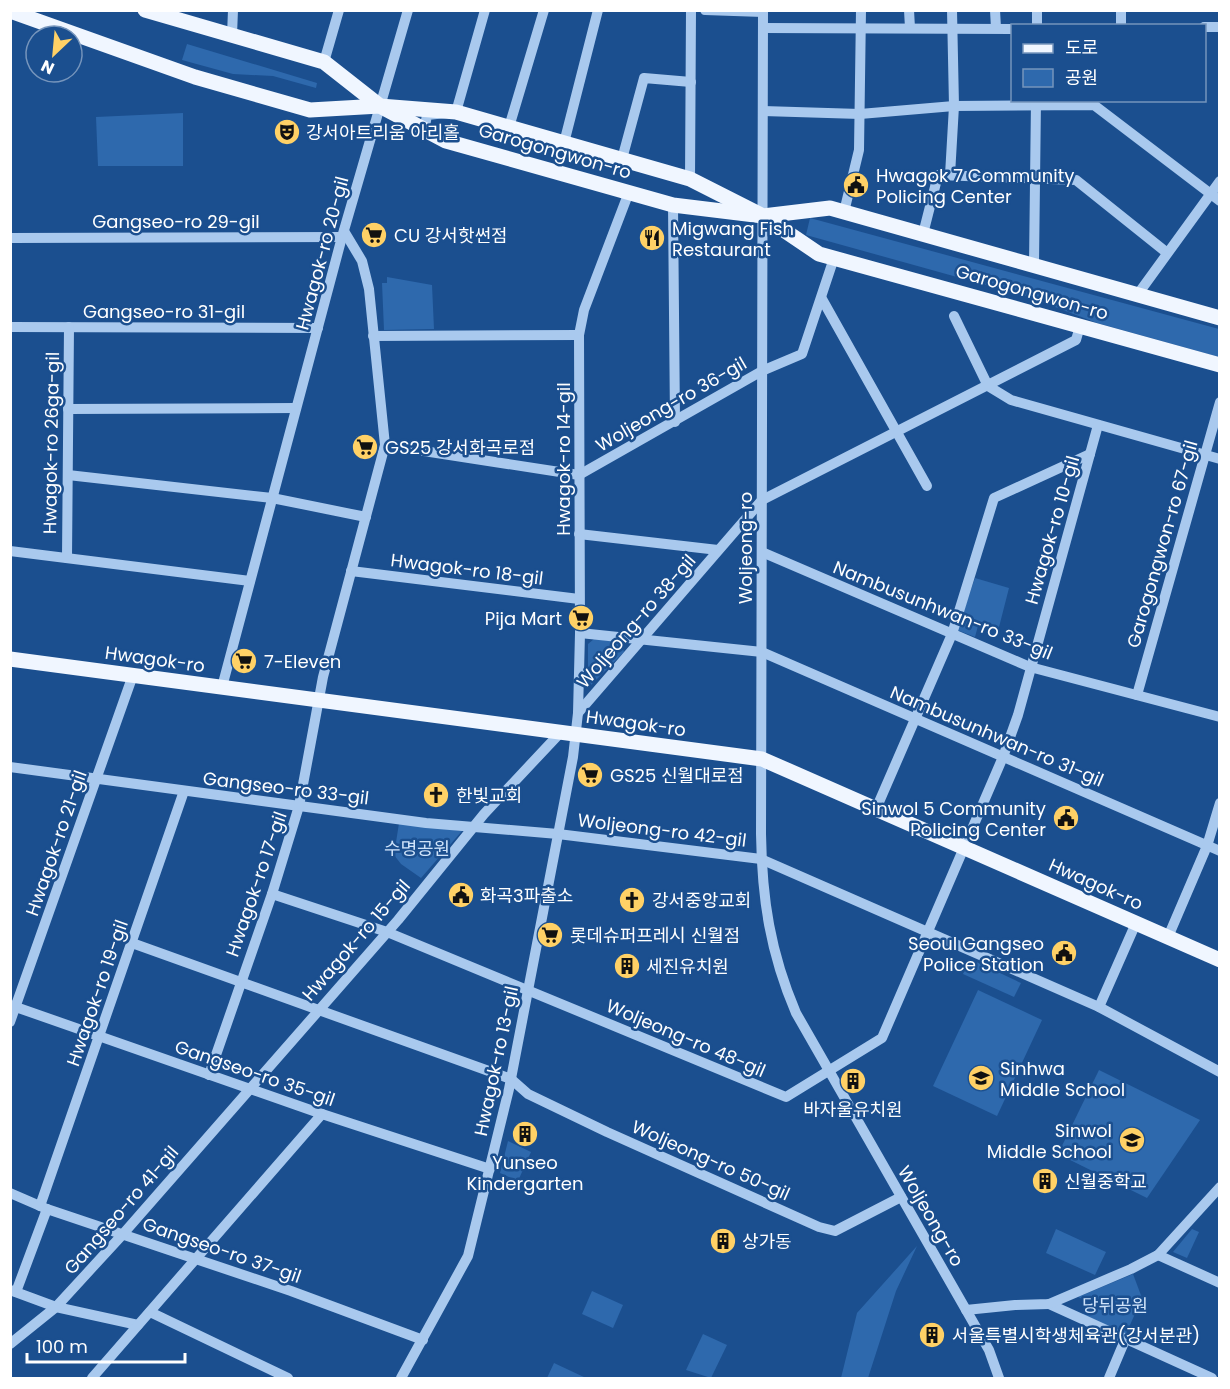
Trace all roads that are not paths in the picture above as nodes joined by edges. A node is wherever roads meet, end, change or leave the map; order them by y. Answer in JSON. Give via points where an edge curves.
{"nodes":[{"id":1,"x":145,"y":10,"type":"edge"},
{"id":2,"x":233,"y":10,"type":"edge"},
{"id":3,"x":339,"y":10,"type":"edge"},
{"id":4,"x":408,"y":10,"type":"edge"},
{"id":5,"x":485,"y":10,"type":"edge"},
{"id":6,"x":544,"y":10,"type":"edge"},
{"id":7,"x":598,"y":10,"type":"edge"},
{"id":8,"x":691,"y":10,"type":"edge"},
{"id":9,"x":705,"y":10,"type":"edge"},
{"id":10,"x":861,"y":10,"type":"edge"},
{"id":11,"x":909,"y":10,"type":"edge"},
{"id":12,"x":952,"y":10,"type":"edge"},
{"id":13,"x":995,"y":10,"type":"edge"},
{"id":14,"x":10,"y":11,"type":"edge"},
{"id":15,"x":763,"y":11,"type":"edge"},
{"id":16,"x":171,"y":14,"type":"edge"},
{"id":17,"x":763,"y":28,"type":"junction"},
{"id":18,"x":861,"y":28,"type":"junction"},
{"id":19,"x":910,"y":28,"type":"junction"},
{"id":20,"x":952,"y":28,"type":"junction"},
{"id":21,"x":996,"y":28,"type":"junction"},
{"id":22,"x":1011,"y":29,"type":"edge"},
{"id":23,"x":232,"y":35,"type":"junction"},
{"id":24,"x":324,"y":62,"type":"junction"},
{"id":25,"x":691,"y":82,"type":"junction"},
{"id":26,"x":1036,"y":103,"type":"edge"},
{"id":27,"x":380,"y":106,"type":"junction"},
{"id":28,"x":954,"y":106,"type":"junction"},
{"id":29,"x":763,"y":111,"type":"junction"},
{"id":30,"x":456,"y":112,"type":"junction"},
{"id":31,"x":860,"y":114,"type":"junction"},
{"id":32,"x":509,"y":127,"type":"junction"},
{"id":33,"x":446,"y":141,"type":"junction"},
{"id":34,"x":564,"y":143,"type":"junction"},
{"id":35,"x":622,"y":159,"type":"junction"},
{"id":36,"x":950,"y":175,"type":"junction"},
{"id":37,"x":1036,"y":178,"type":"junction"},
{"id":38,"x":690,"y":179,"type":"junction"},
{"id":39,"x":1220,"y":181,"type":"edge"},
{"id":40,"x":629,"y":192,"type":"junction"},
{"id":41,"x":1210,"y":193,"type":"junction"},
{"id":42,"x":1220,"y":201,"type":"edge"},
{"id":43,"x":673,"y":205,"type":"junction"},
{"id":44,"x":837,"y":210,"type":"junction"},
{"id":45,"x":763,"y":216,"type":"junction"},
{"id":46,"x":343,"y":234,"type":"junction"},
{"id":47,"x":923,"y":234,"type":"junction"},
{"id":48,"x":10,"y":238,"type":"edge"},
{"id":49,"x":1166,"y":252,"type":"junction"},
{"id":50,"x":826,"y":256,"type":"junction"},
{"id":51,"x":1034,"y":264,"type":"junction"},
{"id":52,"x":1138,"y":294,"type":"junction"},
{"id":53,"x":822,"y":299,"type":"junction"},
{"id":54,"x":954,"y":316,"type":"dead end"},
{"id":55,"x":1220,"y":318,"type":"edge"},
{"id":56,"x":1080,"y":326,"type":"junction"},
{"id":57,"x":10,"y":327,"type":"edge"},
{"id":58,"x":69,"y":327,"type":"junction"},
{"id":59,"x":318,"y":328,"type":"junction"},
{"id":60,"x":579,"y":335,"type":"junction"},
{"id":61,"x":373,"y":336,"type":"junction"},
{"id":62,"x":1220,"y":366,"type":"edge"},
{"id":63,"x":762,"y":371,"type":"junction"},
{"id":64,"x":988,"y":387,"type":"junction"},
{"id":65,"x":1220,"y":402,"type":"edge"},
{"id":66,"x":296,"y":408,"type":"junction"},
{"id":67,"x":68,"y":409,"type":"junction"},
{"id":68,"x":675,"y":422,"type":"junction"},
{"id":69,"x":1098,"y":425,"type":"junction"},
{"id":70,"x":898,"y":432,"type":"junction"},
{"id":71,"x":385,"y":445,"type":"junction"},
{"id":72,"x":1090,"y":454,"type":"junction"},
{"id":73,"x":1204,"y":454,"type":"junction"},
{"id":74,"x":1220,"y":459,"type":"edge"},
{"id":75,"x":68,"y":475,"type":"junction"},
{"id":76,"x":579,"y":475,"type":"junction"},
{"id":77,"x":927,"y":486,"type":"dead end"},
{"id":78,"x":272,"y":498,"type":"junction"},
{"id":79,"x":762,"y":500,"type":"junction"},
{"id":80,"x":366,"y":517,"type":"junction"},
{"id":81,"x":579,"y":534,"type":"junction"},
{"id":82,"x":718,"y":550,"type":"junction"},
{"id":83,"x":10,"y":551,"type":"edge"},
{"id":84,"x":762,"y":552,"type":"junction"},
{"id":85,"x":67,"y":558,"type":"junction"},
{"id":86,"x":351,"y":572,"type":"junction"},
{"id":87,"x":250,"y":581,"type":"junction"},
{"id":88,"x":579,"y":599,"type":"junction"},
{"id":89,"x":580,"y":633,"type":"junction"},
{"id":90,"x":952,"y":634,"type":"junction"},
{"id":91,"x":642,"y":638,"type":"junction"},
{"id":92,"x":762,"y":652,"type":"junction"},
{"id":93,"x":10,"y":659,"type":"edge"},
{"id":94,"x":1030,"y":667,"type":"junction"},
{"id":95,"x":133,"y":675,"type":"junction"},
{"id":96,"x":222,"y":687,"type":"junction"},
{"id":97,"x":1137,"y":695,"type":"junction"},
{"id":98,"x":319,"y":700,"type":"junction"},
{"id":99,"x":578,"y":713,"type":"junction"},
{"id":100,"x":1220,"y":717,"type":"edge"},
{"id":101,"x":915,"y":719,"type":"junction"},
{"id":102,"x":561,"y":732,"type":"junction"},
{"id":103,"x":576,"y":734,"type":"junction"},
{"id":104,"x":1003,"y":757,"type":"junction"},
{"id":105,"x":762,"y":759,"type":"junction"},
{"id":106,"x":10,"y":767,"type":"edge"},
{"id":107,"x":96,"y":779,"type":"junction"},
{"id":108,"x":184,"y":791,"type":"junction"},
{"id":109,"x":1220,"y":803,"type":"edge"},
{"id":110,"x":299,"y":806,"type":"junction"},
{"id":111,"x":876,"y":809,"type":"junction"},
{"id":112,"x":472,"y":828,"type":"junction"},
{"id":113,"x":558,"y":834,"type":"junction"},
{"id":114,"x":1207,"y":846,"type":"junction"},
{"id":115,"x":964,"y":848,"type":"junction"},
{"id":116,"x":1220,"y":851,"type":"edge"},
{"id":117,"x":762,"y":859,"type":"junction"},
{"id":118,"x":272,"y":894,"type":"junction"},
{"id":119,"x":1136,"y":923,"type":"junction"},
{"id":120,"x":929,"y":931,"type":"junction"},
{"id":121,"x":387,"y":933,"type":"junction"},
{"id":122,"x":1168,"y":937,"type":"junction"},
{"id":123,"x":132,"y":943,"type":"junction"},
{"id":124,"x":1220,"y":960,"type":"edge"},
{"id":125,"x":240,"y":983,"type":"junction"},
{"id":126,"x":528,"y":989,"type":"junction"},
{"id":127,"x":13,"y":1006,"type":"edge"},
{"id":128,"x":1098,"y":1007,"type":"junction"},
{"id":129,"x":316,"y":1011,"type":"junction"},
{"id":130,"x":10,"y":1022,"type":"edge"},
{"id":131,"x":99,"y":1036,"type":"junction"},
{"id":132,"x":829,"y":1071,"type":"junction"},
{"id":133,"x":1220,"y":1072,"type":"edge"},
{"id":134,"x":209,"y":1075,"type":"junction"},
{"id":135,"x":511,"y":1079,"type":"junction"},
{"id":136,"x":248,"y":1088,"type":"junction"},
{"id":137,"x":322,"y":1114,"type":"junction"},
{"id":138,"x":490,"y":1169,"type":"junction"},
{"id":139,"x":1220,"y":1187,"type":"edge"},
{"id":140,"x":10,"y":1193,"type":"edge"},
{"id":141,"x":901,"y":1197,"type":"junction"},
{"id":142,"x":44,"y":1207,"type":"junction"},
{"id":143,"x":123,"y":1234,"type":"junction"},
{"id":144,"x":1158,"y":1255,"type":"junction"},
{"id":145,"x":196,"y":1260,"type":"junction"},
{"id":146,"x":1220,"y":1283,"type":"edge"},
{"id":147,"x":13,"y":1291,"type":"edge"},
{"id":148,"x":1049,"y":1304,"type":"junction"},
{"id":149,"x":56,"y":1307,"type":"junction"},
{"id":150,"x":966,"y":1310,"type":"junction"},
{"id":151,"x":150,"y":1312,"type":"junction"},
{"id":152,"x":138,"y":1325,"type":"junction"},
{"id":153,"x":423,"y":1340,"type":"junction"},
{"id":154,"x":1125,"y":1340,"type":"junction"},
{"id":155,"x":10,"y":1344,"type":"edge"},
{"id":156,"x":94,"y":1376,"type":"edge"},
{"id":157,"x":109,"y":1378,"type":"edge"},
{"id":158,"x":288,"y":1378,"type":"edge"},
{"id":159,"x":401,"y":1378,"type":"edge"},
{"id":160,"x":999,"y":1378,"type":"edge"},
{"id":161,"x":1109,"y":1378,"type":"edge"},
{"id":162,"x":1212,"y":1378,"type":"edge"}],
"edges":[{"from":1,"to":16,"type":"main road","name":"Garogongwon-ro"},
{"from":2,"to":23,"type":"street"},
{"from":3,"to":24,"type":"street"},
{"from":4,"to":27,"type":"street","name":"Hwagok-ro 20-gil"},
{"from":5,"to":30,"type":"street"},
{"from":6,"to":32,"type":"street"},
{"from":7,"to":34,"type":"street","name":"Garogongwon-ro"},
{"from":8,"to":25,"type":"street"},
{"from":9,"to":15,"type":"street"},
{"from":10,"to":18,"type":"street"},
{"from":11,"to":19,"type":"street"},
{"from":12,"to":20,"type":"street"},
{"from":13,"to":21,"type":"street"},
{"from":14,"to":27,"type":"main road","name":"Garogongwon-ro","via":[[195,77],[310,110]]},
{"from":15,"to":17,"type":"street","name":"Woljeong-ro"},
{"from":16,"to":23,"type":"main road","name":"Garogongwon-ro"},
{"from":17,"to":18,"type":"street"},
{"from":17,"to":29,"type":"street","name":"Woljeong-ro"},
{"from":18,"to":19,"type":"street"},
{"from":18,"to":31,"type":"street"},
{"from":19,"to":20,"type":"street"},
{"from":20,"to":21,"type":"street"},
{"from":20,"to":28,"type":"street"},
{"from":21,"to":22,"type":"street"},
{"from":23,"to":24,"type":"main road","name":"Garogongwon-ro"},
{"from":24,"to":27,"type":"main road","name":"Garogongwon-ro"},
{"from":25,"to":35,"type":"street","name":"Garogongwon-ro","via":[[644,78]]},
{"from":25,"to":38,"type":"street"},
{"from":26,"to":28,"type":"street"},
{"from":26,"to":37,"type":"street"},
{"from":26,"to":41,"type":"street","via":[[1094,105]]},
{"from":27,"to":30,"type":"main road","name":"Garogongwon-ro"},
{"from":27,"to":33,"type":"main road","name":"Garogongwon-ro"},
{"from":27,"to":46,"type":"street","name":"Hwagok-ro 20-gil"},
{"from":28,"to":31,"type":"street"},
{"from":28,"to":36,"type":"street"},
{"from":29,"to":31,"type":"street"},
{"from":29,"to":45,"type":"street","name":"Woljeong-ro"},
{"from":30,"to":32,"type":"main road","name":"Garogongwon-ro"},
{"from":30,"to":33,"type":"street","via":[[434,113],[425,119],[425,126]]},
{"from":31,"to":44,"type":"street","via":[[860,150]]},
{"from":32,"to":34,"type":"main road","name":"Garogongwon-ro"},
{"from":33,"to":40,"type":"main road","name":"Garogongwon-ro"},
{"from":34,"to":35,"type":"main road","name":"Garogongwon-ro"},
{"from":35,"to":38,"type":"main road","name":"Garogongwon-ro"},
{"from":36,"to":37,"type":"street"},
{"from":36,"to":47,"type":"street","via":[[938,175]]},
{"from":37,"to":49,"type":"street","via":[[1076,180]]},
{"from":37,"to":51,"type":"street"},
{"from":38,"to":43,"type":"main road","via":[[704,189],[707,197],[696,204]]},
{"from":38,"to":45,"type":"main road","name":"Garogongwon-ro"},
{"from":39,"to":41,"type":"street"},
{"from":40,"to":43,"type":"main road","name":"Garogongwon-ro"},
{"from":40,"to":60,"type":"street","name":"Hwagok-ro 14-gil","via":[[584,310]]},
{"from":41,"to":42,"type":"street"},
{"from":41,"to":49,"type":"street"},
{"from":43,"to":45,"type":"main road","name":"Garogongwon-ro"},
{"from":43,"to":68,"type":"street"},
{"from":44,"to":45,"type":"main road","name":"Garogongwon-ro"},
{"from":44,"to":47,"type":"main road","name":"Garogongwon-ro"},
{"from":44,"to":50,"type":"main road","via":[[801,216],[795,226],[802,239]]},
{"from":45,"to":50,"type":"main road","name":"Garogongwon-ro"},
{"from":45,"to":63,"type":"street","name":"Woljeong-ro"},
{"from":46,"to":48,"type":"street","name":"Gangseo-ro 29-gil"},
{"from":46,"to":59,"type":"street","name":"Hwagok-ro 20-gil"},
{"from":46,"to":61,"type":"street","via":[[362,261]]},
{"from":47,"to":51,"type":"main road","name":"Garogongwon-ro"},
{"from":49,"to":52,"type":"street"},
{"from":50,"to":53,"type":"street"},
{"from":50,"to":56,"type":"main road","name":"Garogongwon-ro"},
{"from":51,"to":52,"type":"main road","name":"Garogongwon-ro"},
{"from":52,"to":55,"type":"main road","name":"Garogongwon-ro"},
{"from":53,"to":63,"type":"street","via":[[802,354]]},
{"from":53,"to":70,"type":"street"},
{"from":54,"to":64,"type":"street"},
{"from":56,"to":62,"type":"main road","name":"Garogongwon-ro"},
{"from":56,"to":64,"type":"street","via":[[1076,340]]},
{"from":57,"to":58,"type":"street","name":"Gangseo-ro 31-gil"},
{"from":58,"to":59,"type":"street","name":"Gangseo-ro 31-gil"},
{"from":58,"to":67,"type":"street","name":"Hwagok-ro 26ga-gil"},
{"from":59,"to":66,"type":"street","name":"Hwagok-ro 20-gil"},
{"from":60,"to":61,"type":"street"},
{"from":60,"to":76,"type":"street","name":"Hwagok-ro 14-gil"},
{"from":61,"to":71,"type":"street"},
{"from":63,"to":68,"type":"street","name":"Woljeong-ro 36-gil"},
{"from":63,"to":79,"type":"street","name":"Woljeong-ro"},
{"from":64,"to":69,"type":"street","via":[[1011,400]]},
{"from":64,"to":70,"type":"street"},
{"from":65,"to":73,"type":"street","name":"Garogongwon-ro 67-gil"},
{"from":66,"to":67,"type":"street"},
{"from":66,"to":78,"type":"street","name":"Hwagok-ro 20-gil"},
{"from":67,"to":75,"type":"street","name":"Hwagok-ro 26ga-gil"},
{"from":68,"to":76,"type":"street","name":"Woljeong-ro 36-gil"},
{"from":69,"to":72,"type":"street","name":"Hwagok-ro 10-gil"},
{"from":69,"to":73,"type":"street"},
{"from":70,"to":77,"type":"street"},
{"from":70,"to":79,"type":"street"},
{"from":71,"to":76,"type":"street"},
{"from":71,"to":80,"type":"street"},
{"from":72,"to":90,"type":"street","via":[[994,498]]},
{"from":72,"to":94,"type":"street","name":"Hwagok-ro 10-gil"},
{"from":73,"to":74,"type":"street"},
{"from":73,"to":97,"type":"street","name":"Garogongwon-ro 67-gil"},
{"from":75,"to":78,"type":"street"},
{"from":75,"to":85,"type":"street","name":"Hwagok-ro 26ga-gil"},
{"from":76,"to":81,"type":"street","name":"Hwagok-ro 14-gil"},
{"from":78,"to":80,"type":"street"},
{"from":78,"to":87,"type":"street","name":"Hwagok-ro 20-gil"},
{"from":79,"to":82,"type":"street","name":"Woljeong-ro 38-gil"},
{"from":79,"to":84,"type":"street","name":"Woljeong-ro"},
{"from":80,"to":86,"type":"street"},
{"from":81,"to":82,"type":"street","name":"Woljeong-ro 38-gil"},
{"from":81,"to":88,"type":"street","name":"Hwagok-ro 14-gil"},
{"from":82,"to":91,"type":"street","name":"Woljeong-ro 38-gil"},
{"from":83,"to":85,"type":"street","name":"Hwagok-ro 26ga-gil"},
{"from":84,"to":90,"type":"street","name":"Nambusunhwan-ro 33-gil"},
{"from":84,"to":92,"type":"street","name":"Woljeong-ro"},
{"from":85,"to":87,"type":"street","name":"Hwagok-ro 26ga-gil"},
{"from":86,"to":88,"type":"street","name":"Hwagok-ro 18-gil"},
{"from":86,"to":98,"type":"street"},
{"from":87,"to":96,"type":"street","name":"Hwagok-ro 20-gil"},
{"from":88,"to":89,"type":"street","name":"Hwagok-ro 14-gil"},
{"from":89,"to":91,"type":"street","name":"Nambusunhwan-ro 31-gil"},
{"from":89,"to":99,"type":"street","name":"Hwagok-ro 14-gil"},
{"from":90,"to":94,"type":"street","name":"Nambusunhwan-ro 33-gil"},
{"from":90,"to":101,"type":"street"},
{"from":91,"to":92,"type":"street","name":"Nambusunhwan-ro 31-gil"},
{"from":91,"to":99,"type":"street","name":"Woljeong-ro 38-gil"},
{"from":92,"to":101,"type":"street","name":"Nambusunhwan-ro 31-gil"},
{"from":92,"to":105,"type":"street","name":"Woljeong-ro"},
{"from":93,"to":95,"type":"main road","name":"Hwagok-ro"},
{"from":94,"to":97,"type":"street","name":"Nambusunhwan-ro 33-gil"},
{"from":94,"to":104,"type":"street","name":"Hwagok-ro 10-gil"},
{"from":95,"to":96,"type":"main road","name":"Hwagok-ro"},
{"from":95,"to":107,"type":"street","name":"Hwagok-ro 21-gil"},
{"from":96,"to":98,"type":"main road","name":"Hwagok-ro"},
{"from":97,"to":100,"type":"street","name":"Nambusunhwan-ro 33-gil"},
{"from":98,"to":102,"type":"main road","name":"Hwagok-ro"},
{"from":98,"to":110,"type":"street","name":"Hwagok-ro 17-gil"},
{"from":99,"to":103,"type":"street","name":"Hwagok-ro 14-gil"},
{"from":101,"to":104,"type":"street","name":"Nambusunhwan-ro 31-gil"},
{"from":101,"to":111,"type":"street"},
{"from":102,"to":103,"type":"main road","name":"Hwagok-ro"},
{"from":102,"to":112,"type":"street","name":"Hwagok-ro 15-gil"},
{"from":103,"to":105,"type":"main road","name":"Hwagok-ro"},
{"from":103,"to":113,"type":"street","name":"Hwagok-ro 13-gil"},
{"from":104,"to":114,"type":"street","name":"Nambusunhwan-ro 31-gil"},
{"from":104,"to":115,"type":"street","name":"Hwagok-ro 10-gil"},
{"from":105,"to":111,"type":"main road","name":"Hwagok-ro"},
{"from":105,"to":117,"type":"street","name":"Woljeong-ro"},
{"from":106,"to":107,"type":"street","name":"Gangseo-ro 33-gil"},
{"from":107,"to":108,"type":"street","name":"Gangseo-ro 33-gil"},
{"from":107,"to":127,"type":"street","name":"Hwagok-ro 21-gil"},
{"from":108,"to":110,"type":"street","name":"Gangseo-ro 33-gil"},
{"from":108,"to":123,"type":"street","name":"Hwagok-ro 19-gil"},
{"from":109,"to":114,"type":"street"},
{"from":110,"to":112,"type":"street","name":"Gangseo-ro 33-gil"},
{"from":110,"to":118,"type":"street","name":"Hwagok-ro 17-gil"},
{"from":111,"to":115,"type":"main road","name":"Hwagok-ro"},
{"from":112,"to":113,"type":"street","name":"Gangseo-ro 33-gil"},
{"from":112,"to":121,"type":"street","name":"Hwagok-ro 15-gil"},
{"from":113,"to":117,"type":"street","name":"Woljeong-ro 42-gil"},
{"from":113,"to":126,"type":"street","name":"Hwagok-ro 13-gil"},
{"from":114,"to":116,"type":"street","name":"Nambusunhwan-ro 31-gil"},
{"from":114,"to":122,"type":"street"},
{"from":115,"to":119,"type":"main road","name":"Hwagok-ro"},
{"from":115,"to":120,"type":"street","name":"Hwagok-ro 10-gil"},
{"from":117,"to":120,"type":"street","name":"Woljeong-ro 42-gil"},
{"from":117,"to":132,"type":"street","name":"Woljeong-ro","via":[[762,885],[777,963],[796,1013]]},
{"from":118,"to":121,"type":"street"},
{"from":118,"to":125,"type":"street","name":"Hwagok-ro 17-gil"},
{"from":119,"to":122,"type":"main road","name":"Hwagok-ro"},
{"from":119,"to":128,"type":"street"},
{"from":120,"to":128,"type":"street","name":"Woljeong-ro 42-gil"},
{"from":120,"to":132,"type":"street","via":[[882,1038]]},
{"from":121,"to":126,"type":"street"},
{"from":121,"to":129,"type":"street","name":"Hwagok-ro 15-gil"},
{"from":122,"to":124,"type":"main road","name":"Hwagok-ro"},
{"from":123,"to":125,"type":"street","name":"Woljeong-ro 50-gil"},
{"from":123,"to":131,"type":"street","name":"Hwagok-ro 19-gil"},
{"from":125,"to":129,"type":"street","name":"Woljeong-ro 50-gil"},
{"from":125,"to":134,"type":"street","name":"Hwagok-ro 17-gil"},
{"from":126,"to":132,"type":"street","name":"Woljeong-ro 48-gil","via":[[786,1097]]},
{"from":126,"to":135,"type":"street","name":"Hwagok-ro 13-gil"},
{"from":127,"to":130,"type":"street","name":"Hwagok-ro 21-gil"},
{"from":127,"to":131,"type":"street","name":"Gangseo-ro 35-gil"},
{"from":128,"to":133,"type":"street","name":"Woljeong-ro 42-gil"},
{"from":129,"to":135,"type":"street","name":"Woljeong-ro 50-gil"},
{"from":129,"to":136,"type":"street","name":"Hwagok-ro 15-gil"},
{"from":131,"to":134,"type":"street","name":"Gangseo-ro 35-gil"},
{"from":131,"to":142,"type":"street","name":"Hwagok-ro 19-gil"},
{"from":132,"to":141,"type":"street","name":"Woljeong-ro"},
{"from":134,"to":136,"type":"street","name":"Gangseo-ro 35-gil"},
{"from":135,"to":138,"type":"street","name":"Hwagok-ro 13-gil"},
{"from":135,"to":141,"type":"street","name":"Woljeong-ro 50-gil","via":[[528,1094],[607,1132],[819,1227],[835,1231]]},
{"from":136,"to":137,"type":"street","name":"Gangseo-ro 35-gil"},
{"from":136,"to":143,"type":"street","name":"Gangseo-ro 41-gil"},
{"from":137,"to":138,"type":"street","name":"Gangseo-ro 35-gil"},
{"from":137,"to":145,"type":"street"},
{"from":138,"to":153,"type":"street","name":"Hwagok-ro 13-gil","via":[[468,1256]]},
{"from":139,"to":144,"type":"street"},
{"from":140,"to":142,"type":"street","name":"Gangseo-ro 37-gil"},
{"from":141,"to":150,"type":"street","name":"Woljeong-ro"},
{"from":142,"to":143,"type":"street","name":"Gangseo-ro 37-gil"},
{"from":142,"to":147,"type":"street","name":"Hwagok-ro 19-gil"},
{"from":143,"to":145,"type":"street","name":"Gangseo-ro 37-gil"},
{"from":143,"to":149,"type":"street","name":"Gangseo-ro 41-gil"},
{"from":144,"to":146,"type":"street"},
{"from":144,"to":148,"type":"street"},
{"from":145,"to":151,"type":"street"},
{"from":145,"to":153,"type":"street","name":"Gangseo-ro 37-gil"},
{"from":147,"to":149,"type":"street"},
{"from":148,"to":150,"type":"street"},
{"from":148,"to":154,"type":"street"},
{"from":149,"to":152,"type":"street"},
{"from":149,"to":155,"type":"street","name":"Gangseo-ro 41-gil"},
{"from":150,"to":160,"type":"street","name":"Woljeong-ro","via":[[989,1350]]},
{"from":151,"to":152,"type":"street"},
{"from":151,"to":158,"type":"street"},
{"from":152,"to":156,"type":"street"},
{"from":153,"to":159,"type":"street","name":"Hwagok-ro 13-gil"},
{"from":154,"to":161,"type":"street"},
{"from":154,"to":162,"type":"street"},
{"from":156,"to":157,"type":"street"}]}
